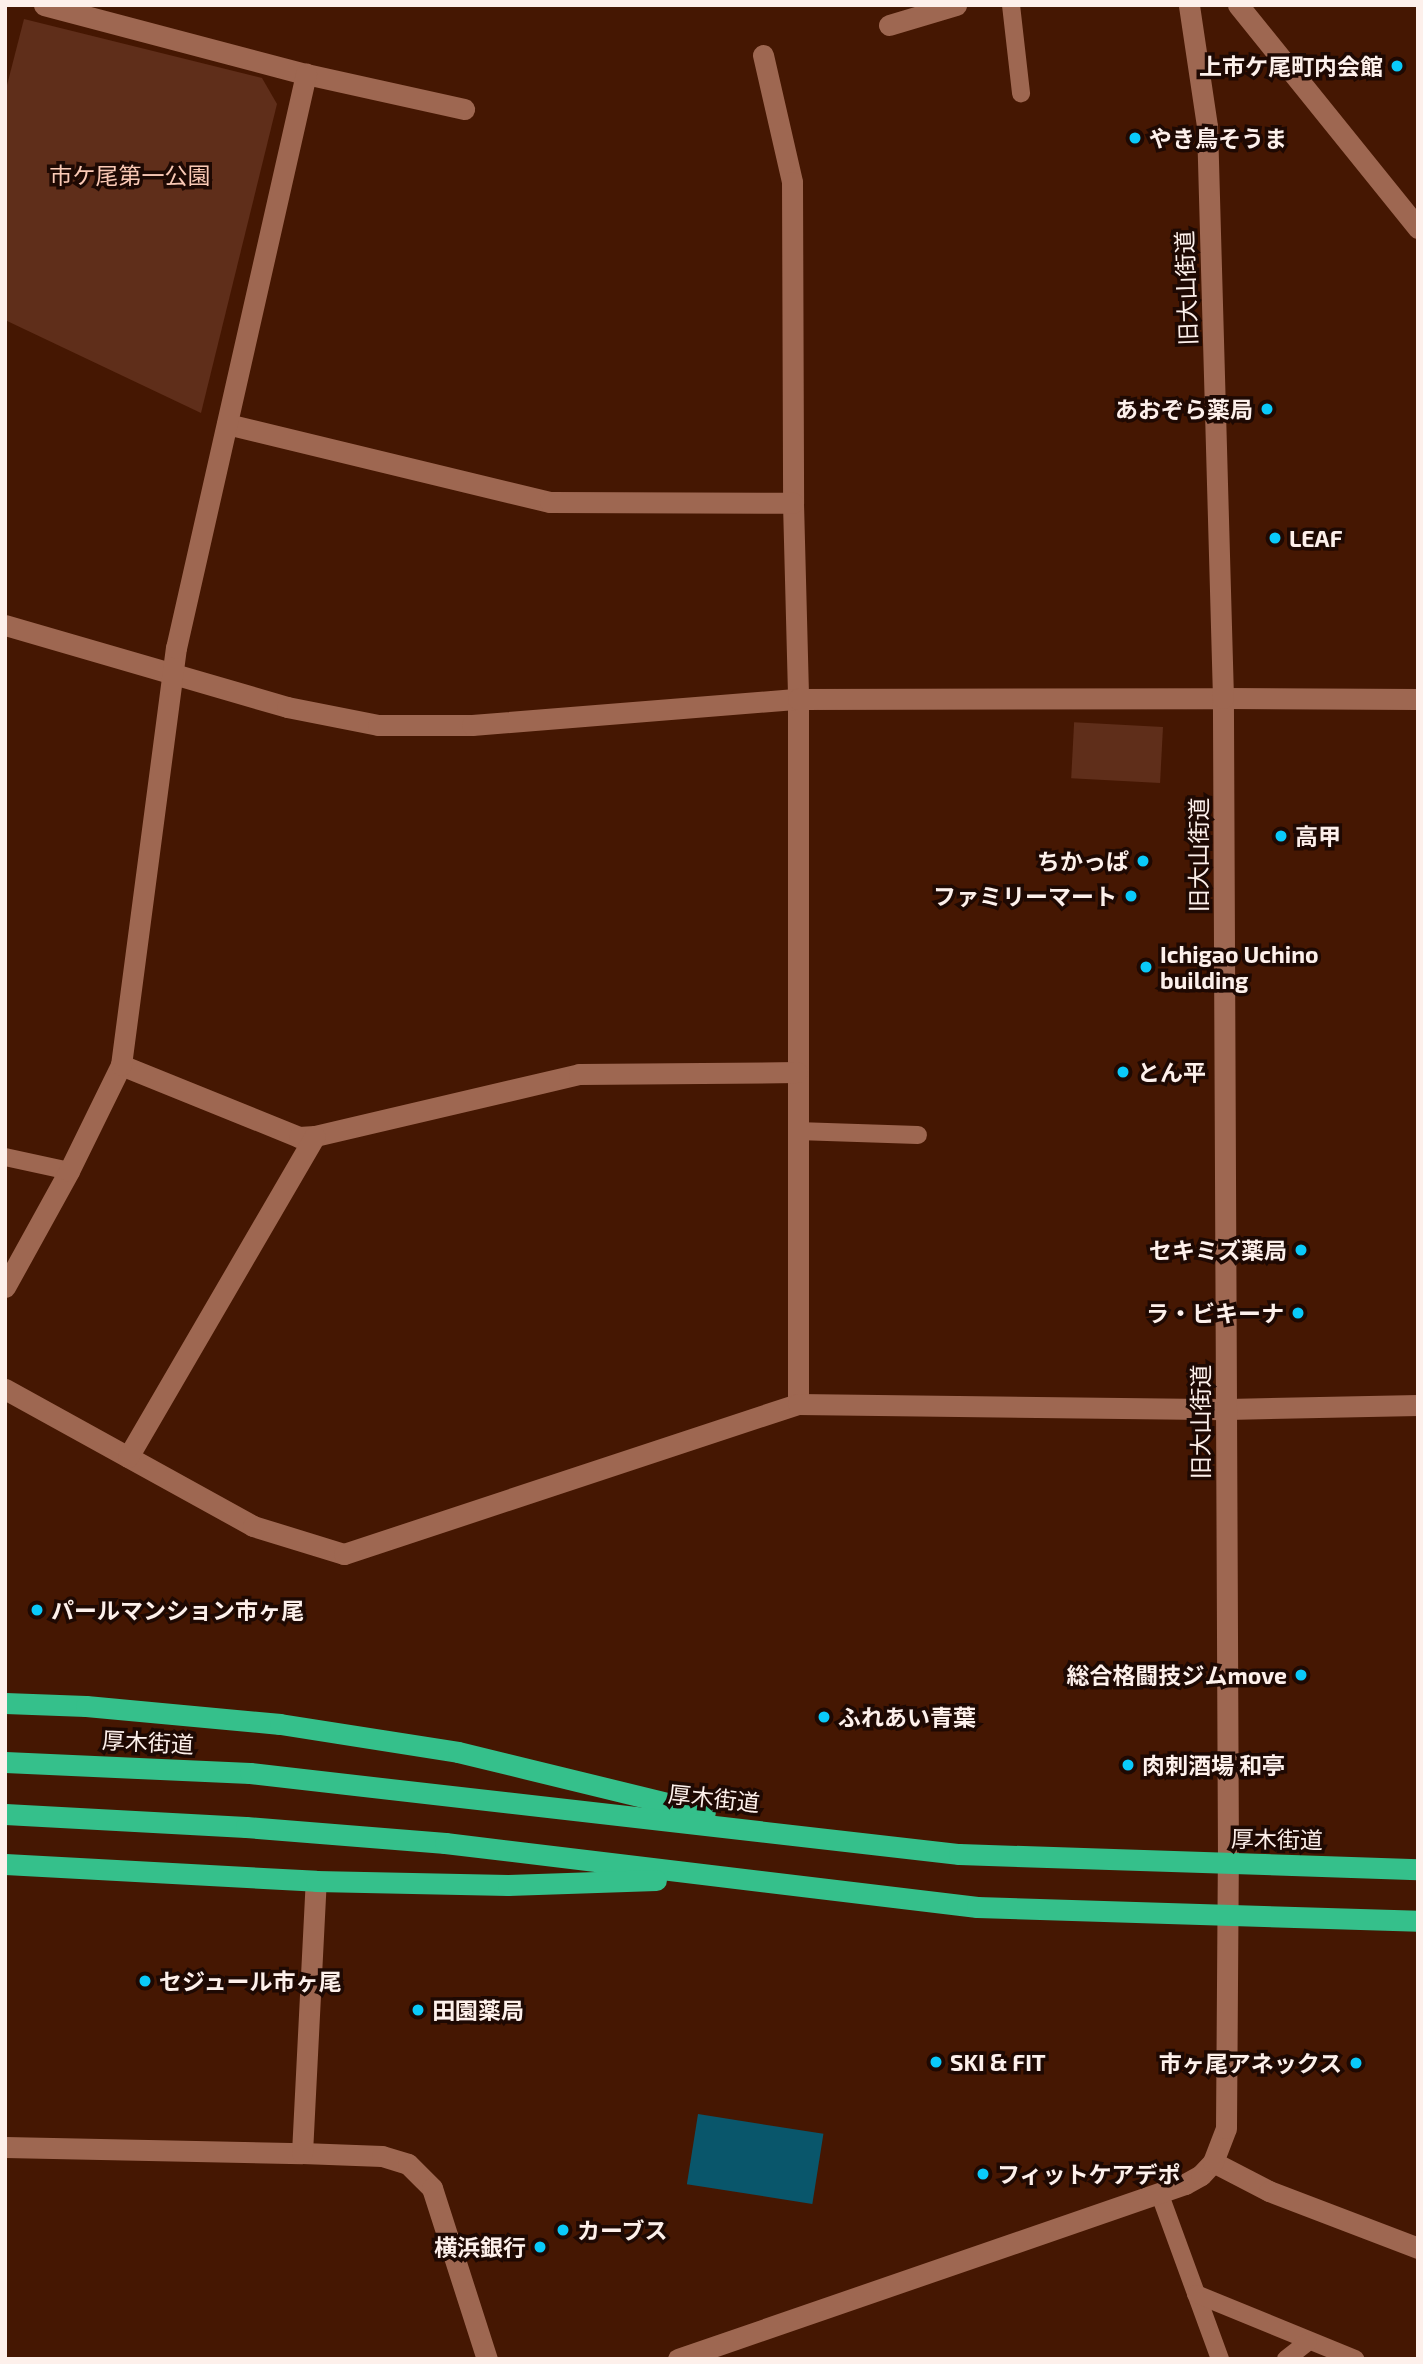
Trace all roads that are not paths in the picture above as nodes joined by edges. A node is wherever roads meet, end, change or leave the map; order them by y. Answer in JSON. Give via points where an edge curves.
{"nodes":[{"id":1,"x":44,"y":5,"type":"edge"},
{"id":2,"x":956,"y":5,"type":"edge"},
{"id":3,"x":1011,"y":5,"type":"edge"},
{"id":4,"x":1189,"y":5,"type":"edge"},
{"id":5,"x":1238,"y":5,"type":"edge"},
{"id":6,"x":890,"y":25,"type":"dead end"},
{"id":7,"x":763,"y":55,"type":"dead end"},
{"id":8,"x":306,"y":74,"type":"junction"},
{"id":9,"x":1021,"y":93,"type":"dead end"},
{"id":10,"x":464,"y":109,"type":"dead end"},
{"id":11,"x":1418,"y":228,"type":"edge"},
{"id":12,"x":227,"y":424,"type":"junction"},
{"id":13,"x":793,"y":503,"type":"junction"},
{"id":14,"x":5,"y":625,"type":"edge"},
{"id":15,"x":174,"y":673,"type":"junction"},
{"id":16,"x":1223,"y":698,"type":"junction"},
{"id":17,"x":798,"y":699,"type":"junction"},
{"id":18,"x":1418,"y":699,"type":"edge"},
{"id":19,"x":121,"y":1065,"type":"junction"},
{"id":20,"x":797,"y":1072,"type":"junction"},
{"id":21,"x":797,"y":1131,"type":"junction"},
{"id":22,"x":918,"y":1135,"type":"dead end"},
{"id":23,"x":315,"y":1136,"type":"junction"},
{"id":24,"x":5,"y":1157,"type":"edge"},
{"id":25,"x":69,"y":1171,"type":"junction"},
{"id":26,"x":5,"y":1286,"type":"edge"},
{"id":27,"x":5,"y":1389,"type":"edge"},
{"id":28,"x":798,"y":1404,"type":"junction"},
{"id":29,"x":1418,"y":1405,"type":"edge"},
{"id":30,"x":1227,"y":1409,"type":"junction"},
{"id":31,"x":128,"y":1457,"type":"junction"},
{"id":32,"x":5,"y":1703,"type":"edge"},
{"id":33,"x":5,"y":1762,"type":"edge"},
{"id":34,"x":5,"y":1814,"type":"edge"},
{"id":35,"x":782,"y":1831,"type":"junction"},
{"id":36,"x":5,"y":1864,"type":"edge"},
{"id":37,"x":1228,"y":1864,"type":"junction"},
{"id":38,"x":1418,"y":1868,"type":"edge"},
{"id":39,"x":721,"y":1878,"type":"junction"},
{"id":40,"x":316,"y":1881,"type":"junction"},
{"id":41,"x":1228,"y":1915,"type":"junction"},
{"id":42,"x":1418,"y":1921,"type":"edge"},
{"id":43,"x":5,"y":2147,"type":"edge"},
{"id":44,"x":302,"y":2153,"type":"junction"},
{"id":45,"x":1213,"y":2162,"type":"junction"},
{"id":46,"x":1160,"y":2194,"type":"junction"},
{"id":47,"x":1418,"y":2248,"type":"edge"},
{"id":48,"x":1196,"y":2294,"type":"junction"},
{"id":49,"x":1308,"y":2342,"type":"junction"},
{"id":50,"x":487,"y":2359,"type":"edge"},
{"id":51,"x":678,"y":2359,"type":"edge"},
{"id":52,"x":1220,"y":2359,"type":"edge"},
{"id":53,"x":1286,"y":2359,"type":"edge"},
{"id":54,"x":1355,"y":2359,"type":"edge"}],
"edges":[{"from":1,"to":8,"type":"street"},
{"from":2,"to":6,"type":"street"},
{"from":3,"to":9,"type":"lane"},
{"from":4,"to":16,"type":"street","name":"旧大山街道","via":[[1208,125]]},
{"from":5,"to":11,"type":"street"},
{"from":7,"to":13,"type":"street","via":[[792,182]]},
{"from":8,"to":10,"type":"street"},
{"from":8,"to":12,"type":"street"},
{"from":12,"to":13,"type":"street","via":[[550,502]]},
{"from":12,"to":15,"type":"street"},
{"from":13,"to":17,"type":"street"},
{"from":14,"to":15,"type":"street"},
{"from":15,"to":17,"type":"street","via":[[287,707],[378,725],[472,725]]},
{"from":15,"to":19,"type":"street"},
{"from":16,"to":17,"type":"street"},
{"from":16,"to":18,"type":"street"},
{"from":16,"to":30,"type":"street","name":"旧大山街道"},
{"from":17,"to":20,"type":"street"},
{"from":19,"to":23,"type":"street","via":[[299,1137]]},
{"from":19,"to":25,"type":"street"},
{"from":20,"to":21,"type":"street"},
{"from":20,"to":23,"type":"street","via":[[579,1074]]},
{"from":21,"to":22,"type":"lane"},
{"from":21,"to":28,"type":"street"},
{"from":23,"to":31,"type":"street"},
{"from":24,"to":25,"type":"lane"},
{"from":25,"to":26,"type":"street"},
{"from":27,"to":31,"type":"street"},
{"from":28,"to":30,"type":"street"},
{"from":28,"to":31,"type":"street","via":[[344,1554],[253,1525]]},
{"from":29,"to":30,"type":"street"},
{"from":30,"to":37,"type":"street","name":"旧大山街道"},
{"from":32,"to":35,"type":"highway","via":[[280,1724],[444,1749]]},
{"from":33,"to":35,"type":"highway","name":"厚木街道","via":[[250,1773]]},
{"from":34,"to":39,"type":"highway","via":[[445,1843]]},
{"from":35,"to":37,"type":"highway","name":"厚木街道","via":[[959,1854]]},
{"from":36,"to":40,"type":"highway"},
{"from":37,"to":38,"type":"highway","name":"厚木街道"},
{"from":37,"to":41,"type":"street","name":"旧大山街道"},
{"from":39,"to":40,"type":"highway","via":[[508,1885]]},
{"from":39,"to":41,"type":"highway","via":[[977,1907]]},
{"from":40,"to":44,"type":"street"},
{"from":41,"to":42,"type":"highway"},
{"from":41,"to":45,"type":"street","name":"旧大山街道","via":[[1226,2128]]},
{"from":43,"to":44,"type":"street"},
{"from":44,"to":50,"type":"street","via":[[382,2156],[408,2164],[432,2188]]},
{"from":45,"to":46,"type":"street","via":[[1201,2175]]},
{"from":45,"to":47,"type":"street","via":[[1269,2191]]},
{"from":46,"to":48,"type":"lane"},
{"from":46,"to":51,"type":"street"},
{"from":48,"to":49,"type":"lane"},
{"from":48,"to":52,"type":"lane"},
{"from":49,"to":53,"type":"lane"},
{"from":49,"to":54,"type":"lane"}]}
